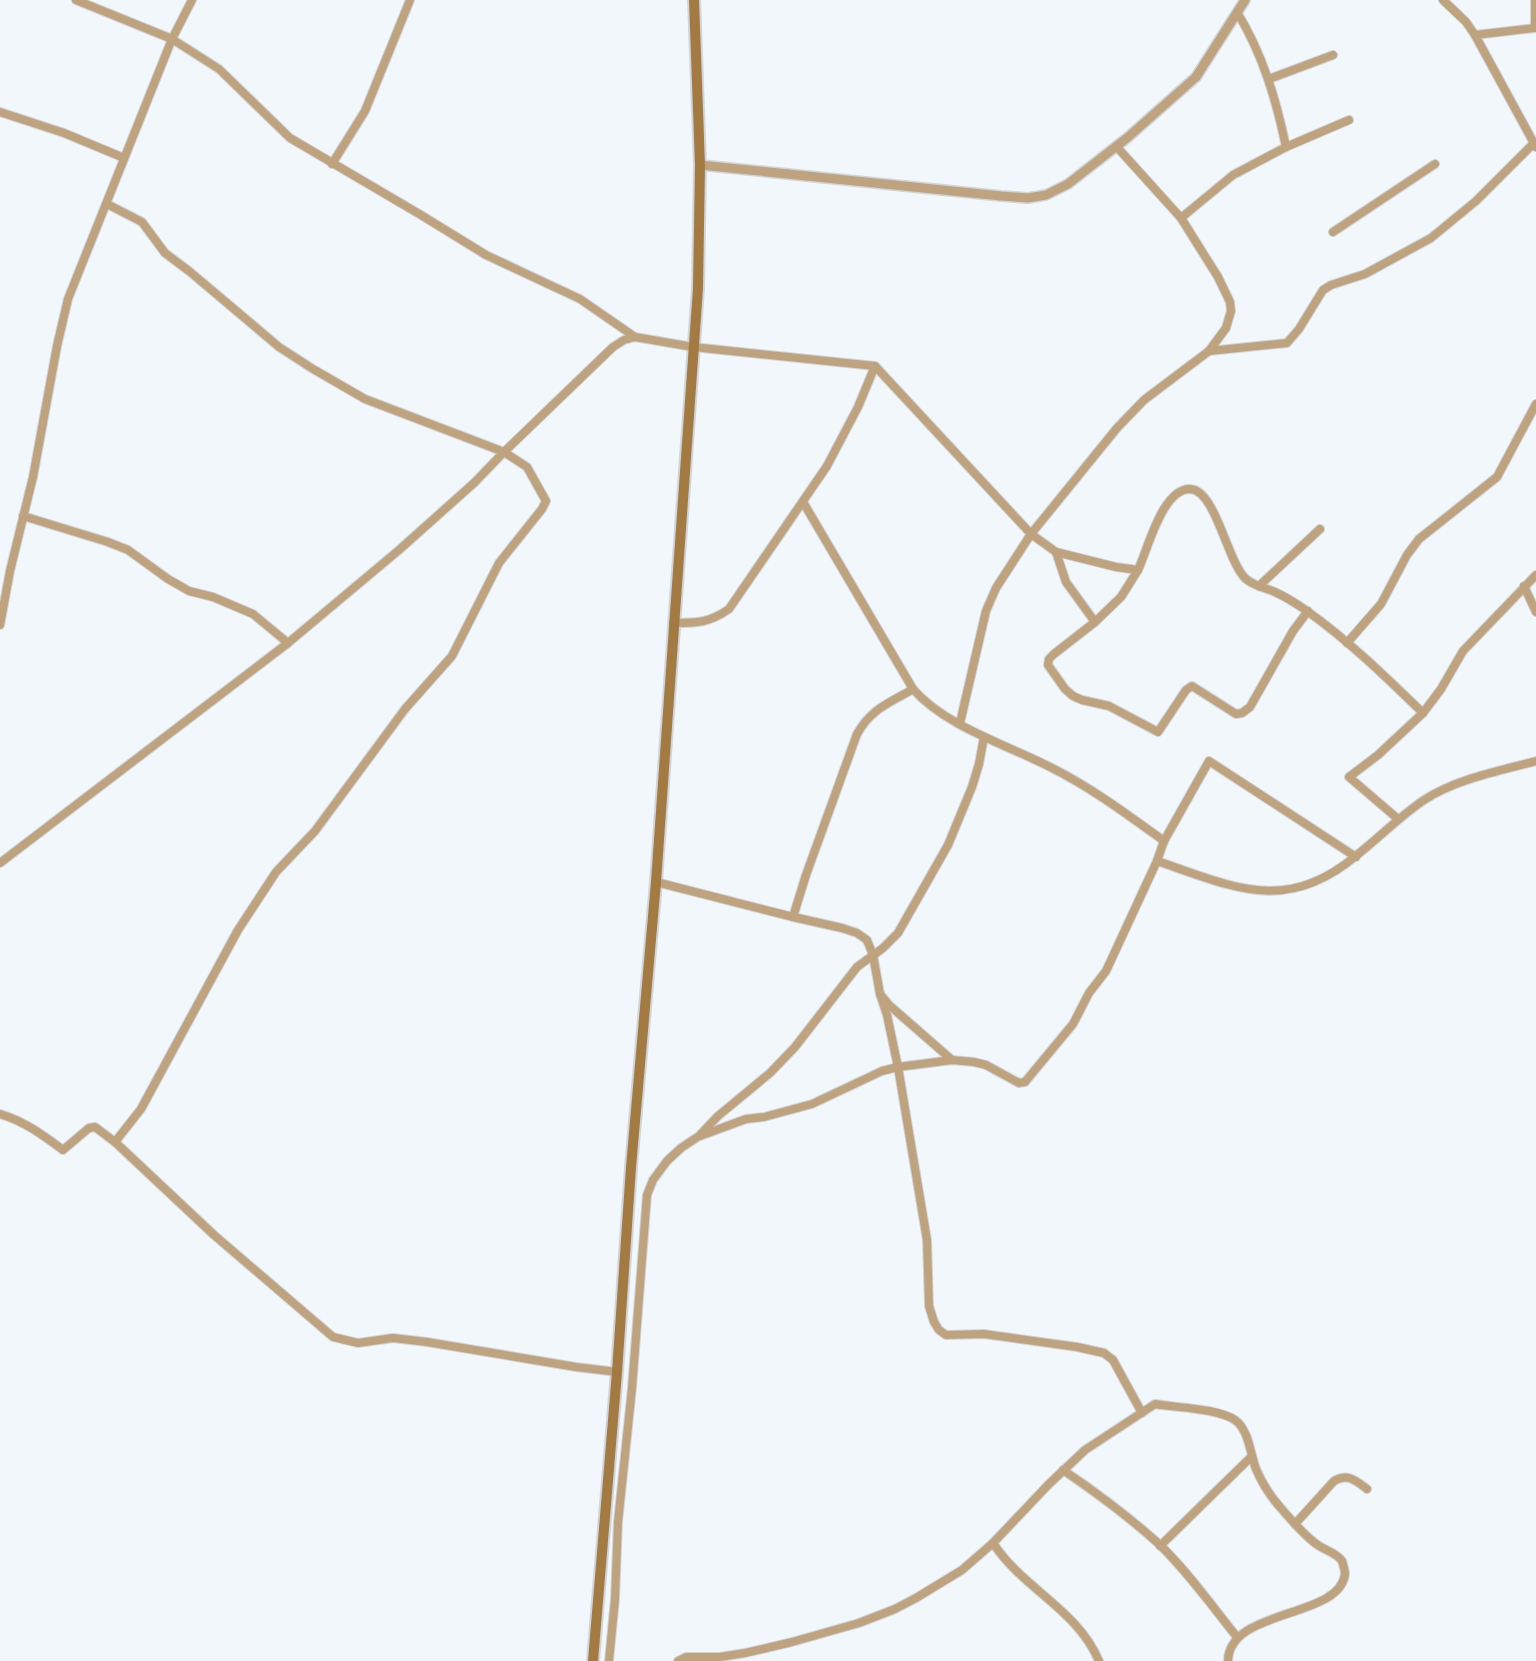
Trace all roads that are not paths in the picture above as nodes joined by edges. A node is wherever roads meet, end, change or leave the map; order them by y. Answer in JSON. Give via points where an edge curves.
{"nodes":[{"id":1,"x":76,"y":0,"type":"edge"},
{"id":2,"x":192,"y":0,"type":"edge"},
{"id":3,"x":410,"y":0,"type":"edge"},
{"id":4,"x":694,"y":0,"type":"edge"},
{"id":5,"x":1245,"y":0,"type":"edge"},
{"id":6,"x":1443,"y":0,"type":"edge"},
{"id":7,"x":1535,"y":0,"type":"edge"},
{"id":8,"x":1237,"y":12,"type":"junction"},
{"id":9,"x":1536,"y":28,"type":"edge"},
{"id":10,"x":1475,"y":35,"type":"junction"},
{"id":11,"x":172,"y":39,"type":"junction"},
{"id":12,"x":1333,"y":55,"type":"dead end"},
{"id":13,"x":1269,"y":79,"type":"junction"},
{"id":14,"x":0,"y":112,"type":"edge"},
{"id":15,"x":1349,"y":120,"type":"dead end"},
{"id":16,"x":1535,"y":145,"type":"edge"},
{"id":17,"x":1116,"y":146,"type":"junction"},
{"id":18,"x":1286,"y":147,"type":"junction"},
{"id":19,"x":124,"y":158,"type":"junction"},
{"id":20,"x":332,"y":164,"type":"junction"},
{"id":21,"x":1435,"y":164,"type":"dead end"},
{"id":22,"x":700,"y":165,"type":"junction"},
{"id":23,"x":107,"y":204,"type":"junction"},
{"id":24,"x":1181,"y":218,"type":"junction"},
{"id":25,"x":1333,"y":232,"type":"dead end"},
{"id":26,"x":634,"y":337,"type":"junction"},
{"id":27,"x":693,"y":347,"type":"junction"},
{"id":28,"x":1209,"y":351,"type":"junction"},
{"id":29,"x":875,"y":366,"type":"junction"},
{"id":30,"x":1536,"y":404,"type":"edge"},
{"id":31,"x":504,"y":452,"type":"junction"},
{"id":32,"x":803,"y":502,"type":"junction"},
{"id":33,"x":23,"y":516,"type":"junction"},
{"id":34,"x":1320,"y":529,"type":"dead end"},
{"id":35,"x":1030,"y":534,"type":"junction"},
{"id":36,"x":1056,"y":552,"type":"junction"},
{"id":37,"x":1138,"y":570,"type":"junction"},
{"id":38,"x":1536,"y":575,"type":"edge"},
{"id":39,"x":1258,"y":586,"type":"junction"},
{"id":40,"x":1524,"y":586,"type":"junction"},
{"id":41,"x":1308,"y":611,"type":"junction"},
{"id":42,"x":1536,"y":612,"type":"edge"},
{"id":43,"x":1095,"y":622,"type":"junction"},
{"id":44,"x":673,"y":623,"type":"junction"},
{"id":45,"x":0,"y":625,"type":"edge"},
{"id":46,"x":288,"y":643,"type":"junction"},
{"id":47,"x":1347,"y":643,"type":"junction"},
{"id":48,"x":913,"y":690,"type":"junction"},
{"id":49,"x":1423,"y":713,"type":"junction"},
{"id":50,"x":960,"y":723,"type":"junction"},
{"id":51,"x":984,"y":737,"type":"junction"},
{"id":52,"x":1536,"y":761,"type":"edge"},
{"id":53,"x":1398,"y":819,"type":"junction"},
{"id":54,"x":1164,"y":841,"type":"junction"},
{"id":55,"x":1356,"y":857,"type":"junction"},
{"id":56,"x":1157,"y":861,"type":"junction"},
{"id":57,"x":0,"y":863,"type":"edge"},
{"id":58,"x":656,"y":882,"type":"junction"},
{"id":59,"x":793,"y":917,"type":"junction"},
{"id":60,"x":873,"y":955,"type":"junction"},
{"id":61,"x":880,"y":994,"type":"junction"},
{"id":62,"x":952,"y":1060,"type":"junction"},
{"id":63,"x":898,"y":1067,"type":"junction"},
{"id":64,"x":0,"y":1114,"type":"edge"},
{"id":65,"x":699,"y":1136,"type":"junction"},
{"id":66,"x":115,"y":1142,"type":"junction"},
{"id":67,"x":617,"y":1372,"type":"junction"},
{"id":68,"x":1142,"y":1413,"type":"junction"},
{"id":69,"x":1252,"y":1456,"type":"junction"},
{"id":70,"x":1063,"y":1470,"type":"junction"},
{"id":71,"x":1367,"y":1489,"type":"dead end"},
{"id":72,"x":1295,"y":1524,"type":"junction"},
{"id":73,"x":993,"y":1543,"type":"junction"},
{"id":74,"x":1160,"y":1546,"type":"junction"},
{"id":75,"x":1237,"y":1637,"type":"junction"},
{"id":76,"x":593,"y":1661,"type":"edge"},
{"id":77,"x":609,"y":1661,"type":"edge"},
{"id":78,"x":678,"y":1661,"type":"edge"},
{"id":79,"x":1099,"y":1661,"type":"edge"},
{"id":80,"x":1228,"y":1661,"type":"edge"}],
"edges":[{"from":1,"to":11,"type":"street"},
{"from":2,"to":11,"type":"street"},
{"from":3,"to":20,"type":"street","via":[[365,111]]},
{"from":4,"to":22,"type":"main road"},
{"from":5,"to":8,"type":"street"},
{"from":6,"to":10,"type":"street"},
{"from":7,"to":9,"type":"street"},
{"from":8,"to":13,"type":"street"},
{"from":8,"to":17,"type":"street","via":[[1196,77]]},
{"from":9,"to":10,"type":"street"},
{"from":10,"to":16,"type":"street"},
{"from":11,"to":19,"type":"street"},
{"from":11,"to":20,"type":"street","via":[[219,69],[290,138]]},
{"from":12,"to":13,"type":"street"},
{"from":13,"to":18,"type":"street"},
{"from":14,"to":19,"type":"street"},
{"from":15,"to":18,"type":"street"},
{"from":16,"to":28,"type":"street","via":[[1431,238],[1365,274],[1323,290],[1287,343]]},
{"from":17,"to":22,"type":"street","via":[[1068,184],[1047,195],[1028,198]]},
{"from":17,"to":24,"type":"street"},
{"from":18,"to":24,"type":"street","via":[[1233,176]]},
{"from":19,"to":23,"type":"street"},
{"from":20,"to":26,"type":"street","via":[[486,255],[580,299]]},
{"from":21,"to":25,"type":"street"},
{"from":22,"to":27,"type":"main road"},
{"from":23,"to":31,"type":"street","via":[[142,222],[165,253],[272,341],[313,369],[364,399]]},
{"from":23,"to":33,"type":"street","via":[[68,299]]},
{"from":24,"to":28,"type":"street","via":[[1230,302],[1226,328]]},
{"from":26,"to":27,"type":"street"},
{"from":26,"to":31,"type":"street","via":[[613,346]]},
{"from":27,"to":29,"type":"street"},
{"from":27,"to":44,"type":"main road"},
{"from":28,"to":35,"type":"street","via":[[1144,400]]},
{"from":29,"to":32,"type":"street","via":[[838,445]]},
{"from":29,"to":35,"type":"street"},
{"from":30,"to":47,"type":"street","via":[[1497,477],[1419,539],[1381,604]]},
{"from":31,"to":46,"type":"street","via":[[399,550]]},
{"from":31,"to":66,"type":"street","via":[[527,467],[546,501],[542,509],[499,563],[452,656],[405,709],[315,831],[276,873],[228,949],[141,1109]]},
{"from":32,"to":44,"type":"street","via":[[729,609],[714,619]]},
{"from":32,"to":48,"type":"street"},
{"from":33,"to":45,"type":"street"},
{"from":33,"to":46,"type":"street","via":[[128,550],[189,591],[254,614]]},
{"from":34,"to":39,"type":"street"},
{"from":35,"to":36,"type":"street"},
{"from":35,"to":50,"type":"street","via":[[986,611]]},
{"from":36,"to":37,"type":"street"},
{"from":36,"to":43,"type":"street","via":[[1066,582]]},
{"from":37,"to":39,"type":"street","via":[[1165,505],[1173,495],[1191,489],[1206,501],[1239,572]]},
{"from":37,"to":43,"type":"street","via":[[1127,591]]},
{"from":38,"to":40,"type":"street"},
{"from":39,"to":41,"type":"street"},
{"from":40,"to":42,"type":"street"},
{"from":40,"to":49,"type":"street","via":[[1463,651]]},
{"from":41,"to":43,"type":"street","via":[[1288,638],[1250,707],[1236,714],[1192,686],[1158,732],[1109,706],[1072,696],[1050,671],[1049,659]]},
{"from":41,"to":47,"type":"street"},
{"from":44,"to":58,"type":"main road"},
{"from":46,"to":57,"type":"street"},
{"from":47,"to":49,"type":"street"},
{"from":48,"to":50,"type":"street","via":[[937,711]]},
{"from":48,"to":59,"type":"street","via":[[866,718],[857,734]]},
{"from":49,"to":53,"type":"street","via":[[1349,777]]},
{"from":50,"to":51,"type":"street"},
{"from":51,"to":54,"type":"street","via":[[1056,770]]},
{"from":51,"to":60,"type":"street","via":[[972,787],[948,846],[898,933]]},
{"from":52,"to":53,"type":"street","via":[[1443,790]]},
{"from":53,"to":55,"type":"street"},
{"from":54,"to":55,"type":"street","via":[[1209,761]]},
{"from":54,"to":56,"type":"street"},
{"from":55,"to":56,"type":"street","via":[[1322,878],[1277,892],[1259,892]]},
{"from":56,"to":62,"type":"street","via":[[1106,970],[1073,1024],[1025,1082],[1019,1083],[986,1065]]},
{"from":58,"to":59,"type":"street"},
{"from":58,"to":67,"type":"main road"},
{"from":59,"to":60,"type":"street","via":[[857,933],[867,940]]},
{"from":60,"to":61,"type":"street"},
{"from":60,"to":65,"type":"street","via":[[857,967],[770,1073]]},
{"from":61,"to":62,"type":"street"},
{"from":61,"to":63,"type":"street"},
{"from":62,"to":63,"type":"street"},
{"from":63,"to":65,"type":"street","via":[[812,1104],[746,1119]]},
{"from":63,"to":68,"type":"street","via":[[927,1240],[929,1306],[939,1330],[946,1335],[984,1334],[1104,1353],[1113,1360]]},
{"from":64,"to":66,"type":"street","via":[[39,1132],[63,1150],[95,1127]]},
{"from":65,"to":77,"type":"street","via":[[667,1161],[647,1195]]},
{"from":66,"to":67,"type":"street","via":[[214,1235],[333,1337],[358,1343],[393,1338],[427,1342]]},
{"from":67,"to":76,"type":"main road"},
{"from":68,"to":69,"type":"street","via":[[1155,1404],[1233,1418],[1243,1426]]},
{"from":68,"to":70,"type":"street","via":[[1085,1450]]},
{"from":69,"to":72,"type":"street","via":[[1264,1485]]},
{"from":69,"to":74,"type":"street"},
{"from":70,"to":73,"type":"street"},
{"from":70,"to":74,"type":"street","via":[[1109,1501]]},
{"from":71,"to":72,"type":"street","via":[[1351,1477],[1342,1477]]},
{"from":72,"to":75,"type":"street","via":[[1342,1562],[1346,1573],[1341,1586],[1326,1599]]},
{"from":73,"to":78,"type":"street","via":[[943,1583],[859,1623],[745,1653],[686,1657]]},
{"from":73,"to":79,"type":"street","via":[[1004,1559],[1074,1621]]},
{"from":74,"to":75,"type":"street"},
{"from":75,"to":80,"type":"street"}]}
